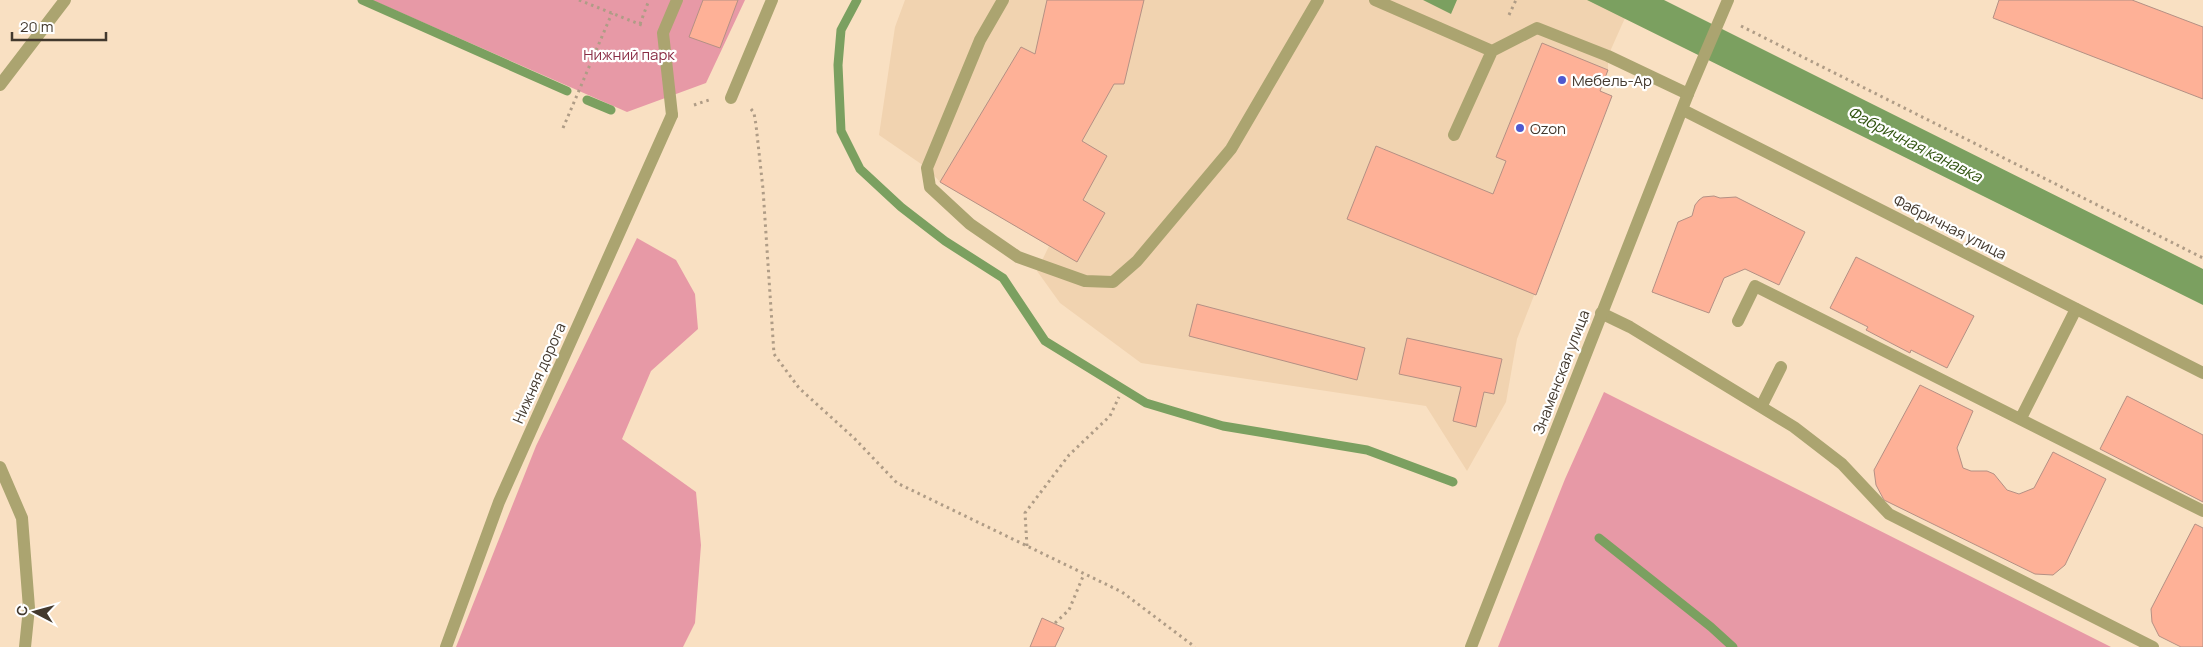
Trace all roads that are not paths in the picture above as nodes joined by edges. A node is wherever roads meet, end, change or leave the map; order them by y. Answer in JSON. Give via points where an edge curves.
{"nodes":[{"id":1,"x":66,"y":0,"type":"edge"},
{"id":2,"x":676,"y":0,"type":"edge"},
{"id":3,"x":772,"y":0,"type":"edge"},
{"id":4,"x":1004,"y":0,"type":"edge"},
{"id":5,"x":1318,"y":0,"type":"edge"},
{"id":6,"x":1375,"y":0,"type":"edge"},
{"id":7,"x":1728,"y":0,"type":"edge"},
{"id":8,"x":1492,"y":51,"type":"junction"},
{"id":9,"x":0,"y":85,"type":"edge"},
{"id":10,"x":1688,"y":94,"type":"junction"},
{"id":11,"x":731,"y":98,"type":"road end"},
{"id":12,"x":1683,"y":110,"type":"junction"},
{"id":13,"x":1454,"y":135,"type":"dead end"},
{"id":14,"x":2076,"y":309,"type":"junction"},
{"id":15,"x":1601,"y":313,"type":"junction"},
{"id":16,"x":1738,"y":321,"type":"dead end"},
{"id":17,"x":1780,"y":367,"type":"dead end"},
{"id":18,"x":2203,"y":373,"type":"edge"},
{"id":19,"x":1761,"y":407,"type":"junction"},
{"id":20,"x":2021,"y":418,"type":"junction"},
{"id":21,"x":0,"y":467,"type":"edge"},
{"id":22,"x":2203,"y":511,"type":"edge"},
{"id":23,"x":25,"y":647,"type":"edge"},
{"id":24,"x":446,"y":647,"type":"edge"},
{"id":25,"x":1471,"y":647,"type":"edge"},
{"id":26,"x":2153,"y":647,"type":"edge"}],
"edges":[{"from":1,"to":9,"type":"street"},
{"from":2,"to":24,"type":"street","name":"Нижняя дорога","via":[[663,34],[672,115],[499,502]]},
{"from":3,"to":11,"type":"street"},
{"from":4,"to":5,"type":"street","via":[[980,40],[927,168],[930,187],[970,224],[1018,257],[1085,281],[1113,282],[1137,261],[1231,149]]},
{"from":6,"to":8,"type":"street"},
{"from":7,"to":10,"type":"street","name":"Знаменская улица"},
{"from":8,"to":10,"type":"street","via":[[1537,28],[1608,56]]},
{"from":8,"to":13,"type":"street"},
{"from":10,"to":12,"type":"street","name":"Знаменская улица"},
{"from":12,"to":14,"type":"street","name":"Фабричная улица"},
{"from":12,"to":15,"type":"street","name":"Знаменская улица"},
{"from":14,"to":18,"type":"street","name":"Фабричная улица"},
{"from":14,"to":20,"type":"street"},
{"from":15,"to":19,"type":"street","via":[[1630,327]]},
{"from":15,"to":25,"type":"street","name":"Знаменская улица"},
{"from":16,"to":20,"type":"street","via":[[1755,286]]},
{"from":17,"to":19,"type":"street"},
{"from":19,"to":26,"type":"street","via":[[1794,427],[1842,464],[1890,514]]},
{"from":20,"to":22,"type":"street"},
{"from":21,"to":23,"type":"street","via":[[22,518],[29,608]]}]}
